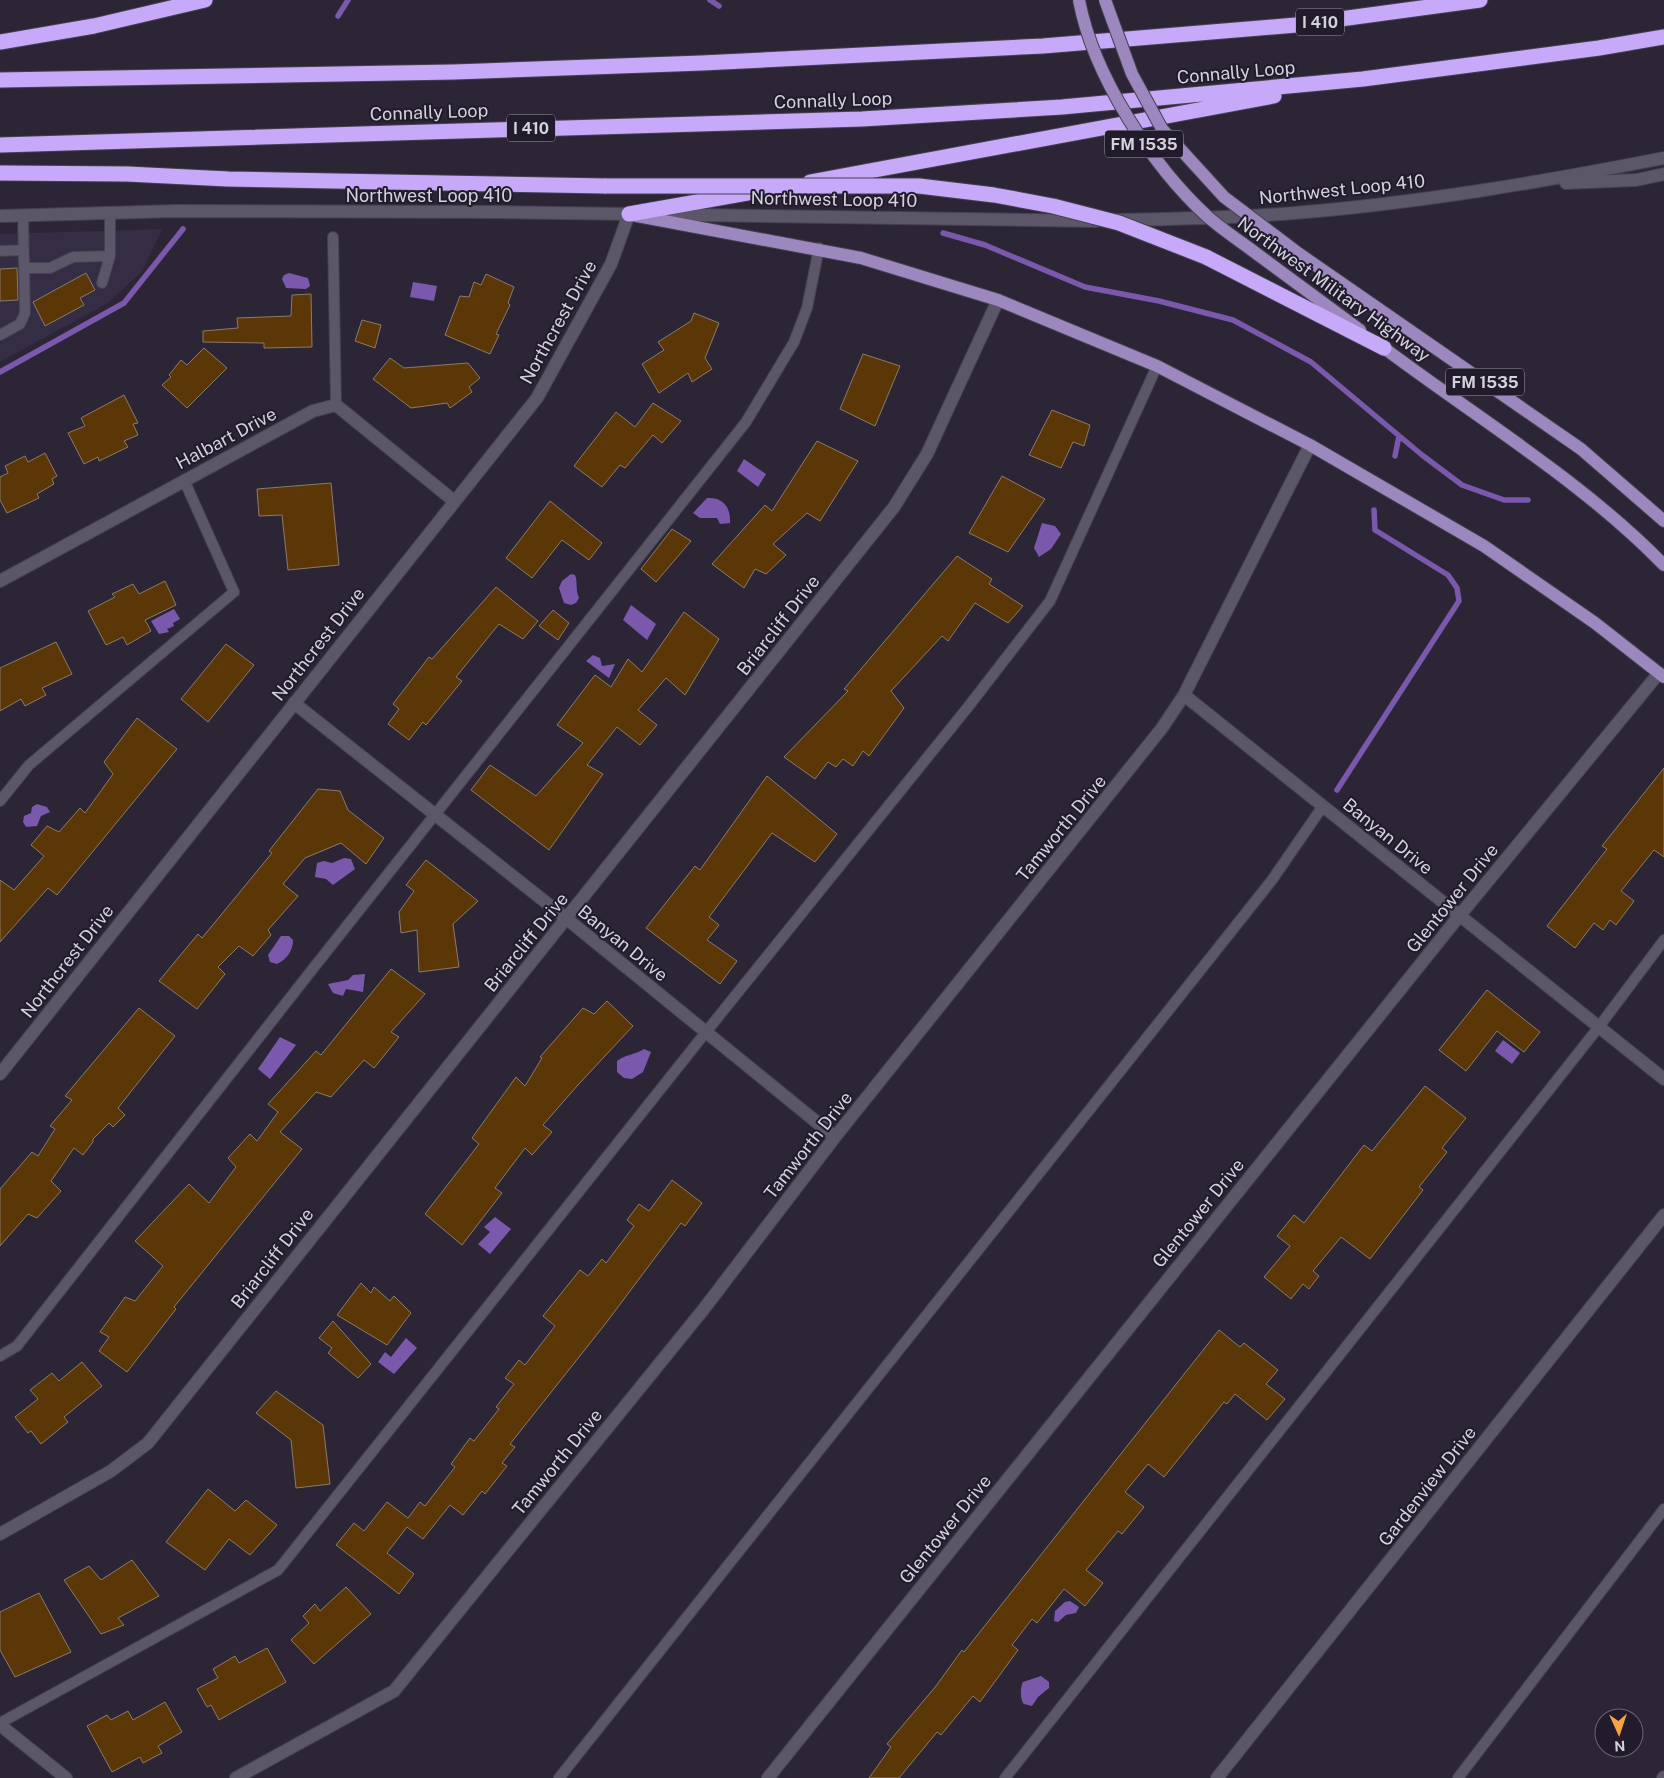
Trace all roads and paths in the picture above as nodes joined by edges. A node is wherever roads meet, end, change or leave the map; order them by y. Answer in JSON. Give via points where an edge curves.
{"nodes":[{"id":1,"x":205,"y":0,"type":"edge"},
{"id":2,"x":1079,"y":0,"type":"edge"},
{"id":3,"x":1105,"y":0,"type":"edge"},
{"id":4,"x":1480,"y":0,"type":"edge"},
{"id":5,"x":1664,"y":37,"type":"edge"},
{"id":6,"x":0,"y":42,"type":"edge"},
{"id":7,"x":1664,"y":43,"type":"edge"},
{"id":8,"x":1599,"y":48,"type":"junction"},
{"id":9,"x":1363,"y":79,"type":"junction"},
{"id":10,"x":0,"y":80,"type":"edge"},
{"id":11,"x":0,"y":145,"type":"edge"},
{"id":12,"x":1664,"y":158,"type":"edge"},
{"id":13,"x":0,"y":173,"type":"edge"},
{"id":14,"x":1664,"y":174,"type":"edge"},
{"id":15,"x":1519,"y":186,"type":"junction"},
{"id":16,"x":110,"y":213,"type":"junction"},
{"id":17,"x":629,"y":214,"type":"junction"},
{"id":18,"x":23,"y":215,"type":"junction"},
{"id":19,"x":0,"y":216,"type":"edge"},
{"id":20,"x":333,"y":236,"type":"dead end"},
{"id":21,"x":818,"y":248,"type":"junction"},
{"id":22,"x":24,"y":250,"type":"junction"},
{"id":23,"x":0,"y":251,"type":"edge"},
{"id":24,"x":110,"y":256,"type":"junction"},
{"id":25,"x":24,"y":268,"type":"junction"},
{"id":26,"x":102,"y":283,"type":"dead end"},
{"id":27,"x":998,"y":300,"type":"junction"},
{"id":28,"x":0,"y":335,"type":"edge"},
{"id":29,"x":1384,"y":348,"type":"junction"},
{"id":30,"x":1157,"y":366,"type":"junction"},
{"id":31,"x":336,"y":405,"type":"junction"},
{"id":32,"x":1310,"y":445,"type":"junction"},
{"id":33,"x":184,"y":480,"type":"junction"},
{"id":34,"x":454,"y":501,"type":"junction"},
{"id":35,"x":1664,"y":521,"type":"edge"},
{"id":36,"x":1664,"y":565,"type":"edge"},
{"id":37,"x":0,"y":581,"type":"edge"},
{"id":38,"x":1661,"y":675,"type":"edge"},
{"id":39,"x":1184,"y":695,"type":"junction"},
{"id":40,"x":294,"y":703,"type":"junction"},
{"id":41,"x":0,"y":801,"type":"edge"},
{"id":42,"x":1323,"y":806,"type":"junction"},
{"id":43,"x":434,"y":814,"type":"junction"},
{"id":44,"x":1460,"y":916,"type":"junction"},
{"id":45,"x":567,"y":919,"type":"junction"},
{"id":46,"x":1664,"y":940,"type":"edge"},
{"id":47,"x":1598,"y":1028,"type":"junction"},
{"id":48,"x":706,"y":1032,"type":"junction"},
{"id":49,"x":0,"y":1074,"type":"edge"},
{"id":50,"x":1664,"y":1079,"type":"edge"},
{"id":51,"x":835,"y":1137,"type":"junction"},
{"id":52,"x":1664,"y":1215,"type":"edge"},
{"id":53,"x":0,"y":1356,"type":"edge"},
{"id":54,"x":1664,"y":1509,"type":"edge"},
{"id":55,"x":0,"y":1534,"type":"edge"},
{"id":56,"x":0,"y":1724,"type":"edge"},
{"id":57,"x":66,"y":1778,"type":"edge"},
{"id":58,"x":236,"y":1778,"type":"edge"},
{"id":59,"x":559,"y":1778,"type":"edge"},
{"id":60,"x":768,"y":1778,"type":"edge"},
{"id":61,"x":1005,"y":1778,"type":"edge"},
{"id":62,"x":1217,"y":1778,"type":"edge"},
{"id":63,"x":1458,"y":1778,"type":"edge"}],
"edges":[{"from":1,"to":6,"type":"highway","via":[[94,26]]},
{"from":2,"to":29,"type":"main road","name":"Northwest Military Highway","number":"FM 1535","bridge":true,"via":[[1107,80],[1140,139],[1176,184],[1209,218]]},
{"from":3,"to":35,"type":"main road","name":"Northwest Military Highway","number":"FM 1535","bridge":true,"via":[[1132,74],[1162,129],[1224,196],[1298,253],[1581,449]]},
{"from":4,"to":10,"type":"highway","number":"I 410","via":[[1296,25],[1042,46],[702,63]]},
{"from":5,"to":8,"type":"highway","name":"Connally Loop","number":"I 410"},
{"from":7,"to":8,"type":"highway"},
{"from":8,"to":9,"type":"highway","name":"Connally Loop","number":"I 410"},
{"from":9,"to":11,"type":"highway","name":"Connally Loop","number":"I 410","via":[[1062,107],[862,119]]},
{"from":9,"to":17,"type":"highway"},
{"from":12,"to":15,"type":"street","name":"Northwest Loop 410"},
{"from":13,"to":29,"type":"highway","bridge":true,"via":[[606,186],[850,184],[957,190],[1053,206],[1119,223],[1206,257]]},
{"from":14,"to":15,"type":"street","via":[[1636,180]]},
{"from":15,"to":17,"type":"street","name":"Northwest Loop 410","via":[[1293,214],[1174,219],[1085,221]]},
{"from":16,"to":17,"type":"street","name":"Northwest Loop 410"},
{"from":16,"to":18,"type":"street","name":"Northwest Loop 410"},
{"from":16,"to":24,"type":"lane"},
{"from":17,"to":21,"type":"main road","via":[[719,233]]},
{"from":17,"to":34,"type":"street","name":"Northcrest Drive","via":[[611,264],[537,398]]},
{"from":18,"to":19,"type":"street","name":"Northwest Loop 410"},
{"from":18,"to":22,"type":"lane"},
{"from":20,"to":31,"type":"lane"},
{"from":21,"to":27,"type":"main road"},
{"from":21,"to":43,"type":"lane","via":[[806,308],[794,342],[746,422]]},
{"from":22,"to":23,"type":"lane"},
{"from":22,"to":25,"type":"lane"},
{"from":24,"to":25,"type":"lane","via":[[73,257],[50,268]]},
{"from":24,"to":26,"type":"lane"},
{"from":25,"to":28,"type":"lane","via":[[26,313],[20,324]]},
{"from":27,"to":30,"type":"main road"},
{"from":27,"to":45,"type":"street","name":"Briarcliff Drive","via":[[927,454],[894,507]]},
{"from":29,"to":36,"type":"main road","name":"Northwest Military Highway","number":"FM 1535","via":[[1517,442],[1633,534]]},
{"from":30,"to":32,"type":"main road"},
{"from":30,"to":48,"type":"lane","via":[[1050,601]]},
{"from":31,"to":33,"type":"street","name":"Halbart Drive","via":[[313,411]]},
{"from":31,"to":34,"type":"street"},
{"from":32,"to":38,"type":"main road","via":[[1484,546],[1595,623]]},
{"from":32,"to":39,"type":"street","name":"Tamworth Drive"},
{"from":33,"to":37,"type":"street","name":"Halbart Drive"},
{"from":33,"to":41,"type":"lane","via":[[234,592],[29,765]]},
{"from":34,"to":40,"type":"street","name":"Northcrest Drive"},
{"from":38,"to":44,"type":"street","name":"Glentower Drive"},
{"from":39,"to":42,"type":"street","name":"Banyan Drive"},
{"from":39,"to":51,"type":"street","name":"Tamworth Drive","via":[[1142,754]]},
{"from":40,"to":43,"type":"street","name":"Banyan Drive"},
{"from":40,"to":49,"type":"street","name":"Northcrest Drive"},
{"from":42,"to":44,"type":"street","name":"Banyan Drive"},
{"from":42,"to":59,"type":"lane","via":[[1272,880]]},
{"from":43,"to":45,"type":"street","name":"Banyan Drive"},
{"from":43,"to":53,"type":"lane","via":[[17,1346]]},
{"from":44,"to":47,"type":"street","name":"Banyan Drive"},
{"from":44,"to":60,"type":"street","name":"Glentower Drive"},
{"from":45,"to":48,"type":"street","name":"Banyan Drive"},
{"from":45,"to":55,"type":"street","name":"Briarcliff Drive","via":[[148,1443],[110,1471]]},
{"from":46,"to":47,"type":"lane"},
{"from":47,"to":50,"type":"street","name":"Banyan Drive"},
{"from":47,"to":61,"type":"lane"},
{"from":48,"to":51,"type":"street","name":"Banyan Drive"},
{"from":48,"to":56,"type":"lane","via":[[278,1570]]},
{"from":51,"to":58,"type":"street","name":"Tamworth Drive","via":[[703,1310],[394,1691]]},
{"from":52,"to":62,"type":"street","name":"Gardenview Drive"},
{"from":54,"to":63,"type":"lane"},
{"from":56,"to":57,"type":"street"}]}
